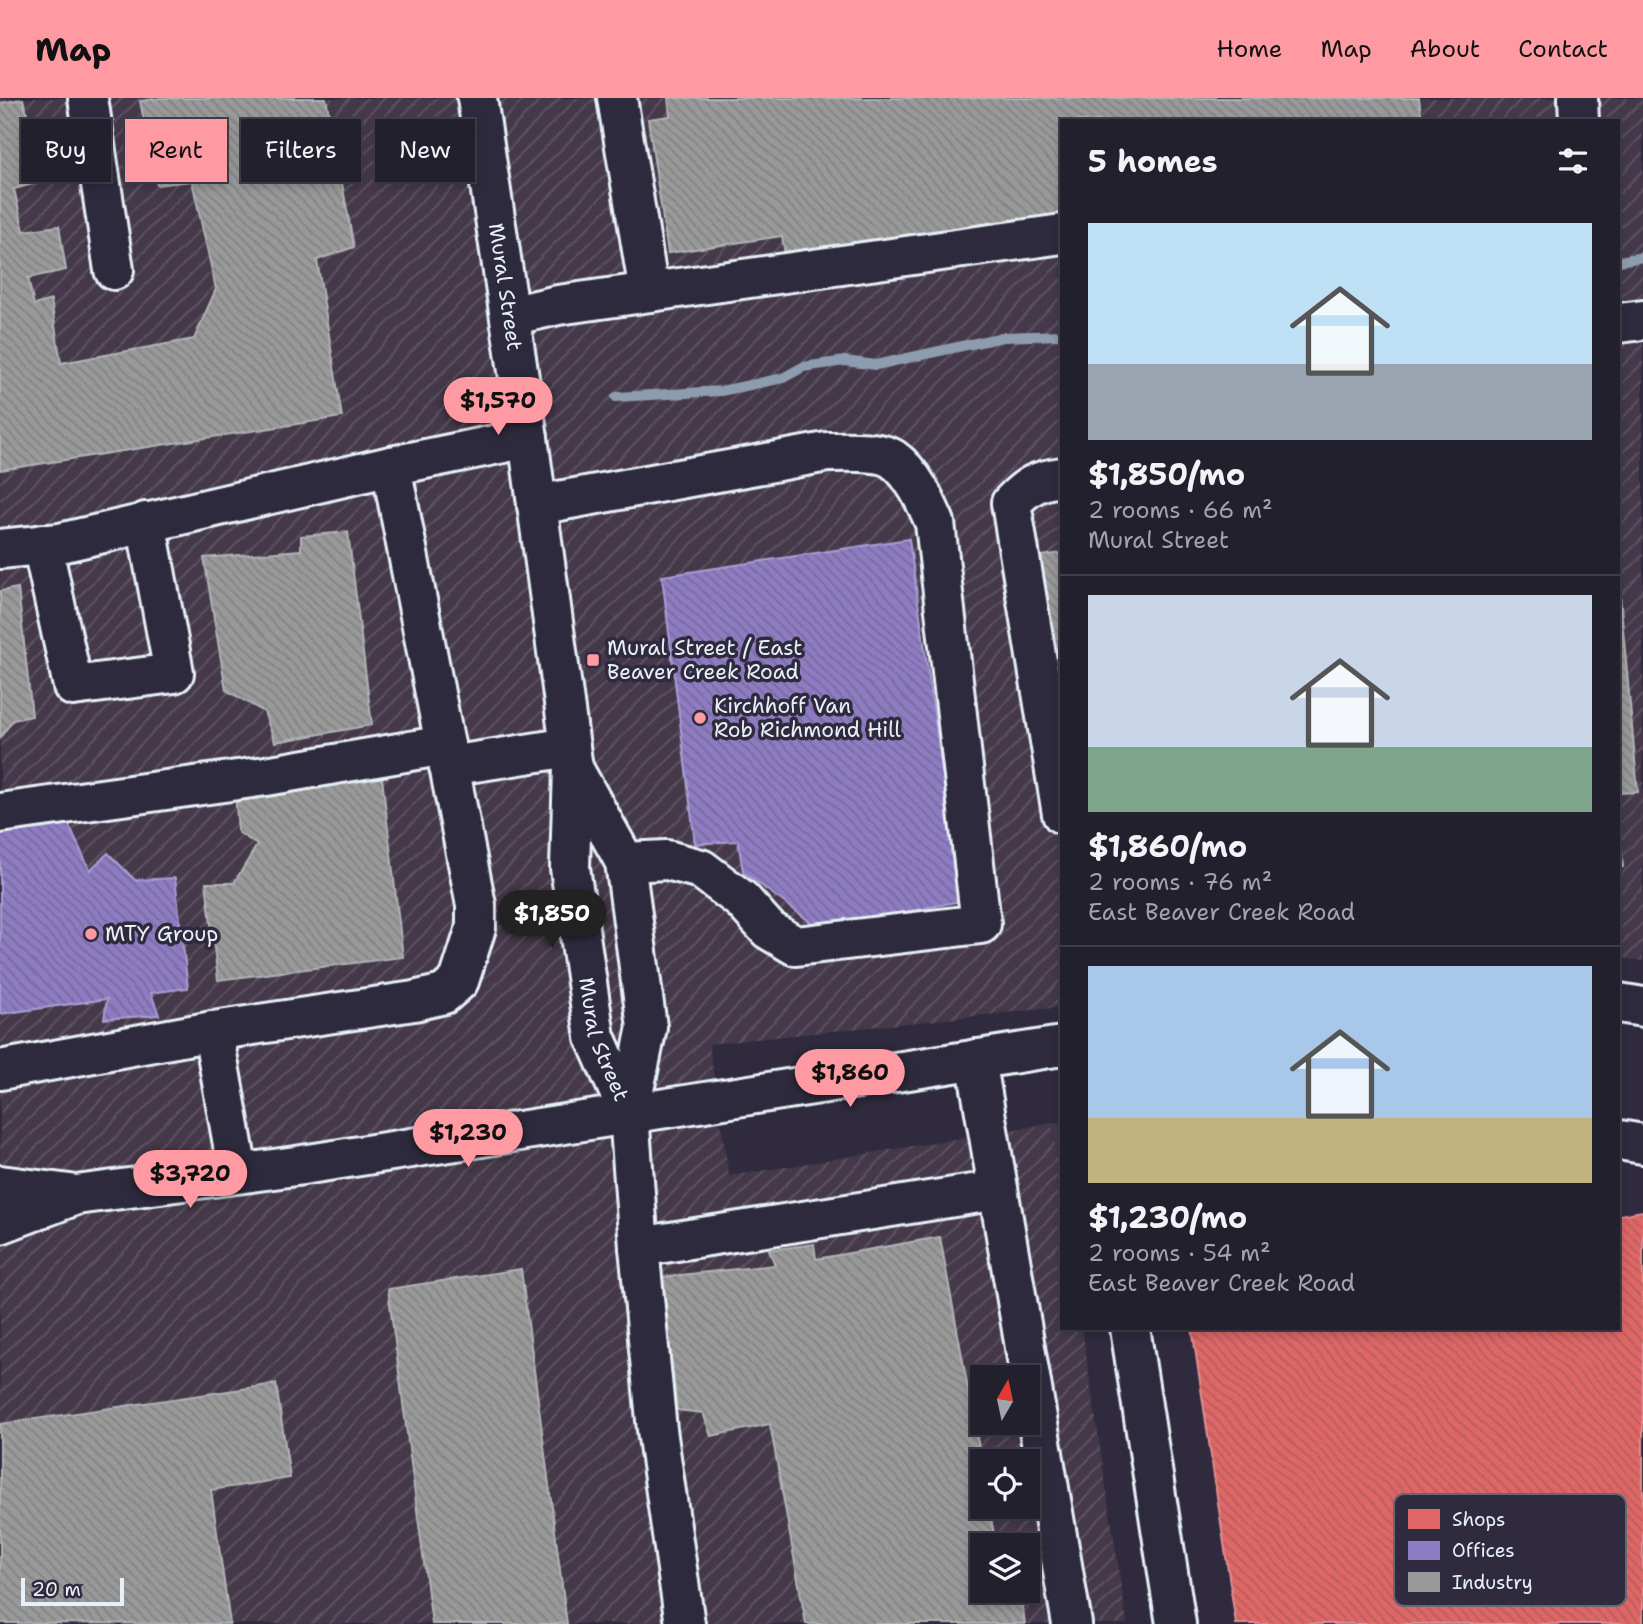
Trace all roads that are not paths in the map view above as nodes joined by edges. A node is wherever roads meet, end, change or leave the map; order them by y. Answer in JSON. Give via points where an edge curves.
{"nodes":[{"id":1,"x":88,"y":98,"type":"edge"},
{"id":2,"x":477,"y":98,"type":"edge"},
{"id":3,"x":617,"y":98,"type":"edge"},
{"id":4,"x":1578,"y":98,"type":"edge"},
{"id":5,"x":1578,"y":119,"type":"edge"},
{"id":6,"x":1060,"y":234,"type":"edge"},
{"id":7,"x":114,"y":270,"type":"dead end"},
{"id":8,"x":649,"y":292,"type":"junction"},
{"id":9,"x":510,"y":316,"type":"junction"},
{"id":10,"x":1643,"y":320,"type":"edge"},
{"id":11,"x":1620,"y":323,"type":"edge"},
{"id":12,"x":528,"y":439,"type":"junction"},
{"id":13,"x":391,"y":466,"type":"junction"},
{"id":14,"x":1060,"y":477,"type":"edge"},
{"id":15,"x":537,"y":505,"type":"junction"},
{"id":16,"x":146,"y":522,"type":"junction"},
{"id":17,"x":42,"y":544,"type":"junction"},
{"id":18,"x":0,"y":548,"type":"edge"},
{"id":19,"x":447,"y":755,"type":"junction"},
{"id":20,"x":572,"y":758,"type":"junction"},
{"id":21,"x":1060,"y":802,"type":"edge"},
{"id":22,"x":0,"y":813,"type":"edge"},
{"id":23,"x":625,"y":862,"type":"junction"},
{"id":24,"x":1620,"y":1003,"type":"edge"},
{"id":25,"x":1643,"y":1007,"type":"edge"},
{"id":26,"x":213,"y":1031,"type":"junction"},
{"id":27,"x":1060,"y":1046,"type":"edge"},
{"id":28,"x":976,"y":1059,"type":"junction"},
{"id":29,"x":0,"y":1070,"type":"edge"},
{"id":30,"x":629,"y":1114,"type":"junction"},
{"id":31,"x":1620,"y":1140,"type":"edge"},
{"id":32,"x":1643,"y":1144,"type":"edge"},
{"id":33,"x":237,"y":1173,"type":"junction"},
{"id":34,"x":0,"y":1185,"type":"edge"},
{"id":35,"x":998,"y":1190,"type":"junction"},
{"id":36,"x":76,"y":1195,"type":"junction"},
{"id":37,"x":0,"y":1224,"type":"edge"},
{"id":38,"x":639,"y":1247,"type":"junction"},
{"id":39,"x":1130,"y":1330,"type":"edge"},
{"id":40,"x":685,"y":1624,"type":"edge"},
{"id":41,"x":1072,"y":1624,"type":"edge"},
{"id":42,"x":1176,"y":1624,"type":"edge"}],
"edges":[{"from":1,"to":7,"type":"street"},
{"from":2,"to":9,"type":"street","name":"Mural Street"},
{"from":3,"to":8,"type":"street"},
{"from":4,"to":5,"type":"street"},
{"from":6,"to":8,"type":"street"},
{"from":8,"to":9,"type":"street"},
{"from":9,"to":12,"type":"street","name":"Mural Street"},
{"from":10,"to":11,"type":"street"},
{"from":12,"to":13,"type":"street"},
{"from":12,"to":15,"type":"street","name":"Mural Street"},
{"from":13,"to":16,"type":"street"},
{"from":13,"to":19,"type":"street"},
{"from":14,"to":21,"type":"street","via":[[1040,480],[1012,503]]},
{"from":15,"to":20,"type":"street","name":"Mural Street"},
{"from":15,"to":23,"type":"street","via":[[827,452],[863,452],[892,458],[921,490],[935,523],[981,924],[796,946],[769,930],[743,900],[701,869],[667,860]]},
{"from":16,"to":17,"type":"street"},
{"from":16,"to":17,"type":"street","via":[[174,673],[73,686]]},
{"from":17,"to":18,"type":"street"},
{"from":19,"to":20,"type":"street"},
{"from":19,"to":22,"type":"street"},
{"from":19,"to":26,"type":"street","via":[[478,916],[459,981],[444,994],[414,1001]]},
{"from":20,"to":23,"type":"street","name":"Mural Street"},
{"from":20,"to":30,"type":"street","name":"Mural Street","via":[[570,868],[595,1037]]},
{"from":23,"to":30,"type":"street","name":"Mural Street","via":[[647,1027]]},
{"from":24,"to":25,"type":"street"},
{"from":26,"to":29,"type":"street"},
{"from":26,"to":33,"type":"street"},
{"from":27,"to":28,"type":"street"},
{"from":28,"to":30,"type":"street"},
{"from":28,"to":35,"type":"street"},
{"from":30,"to":33,"type":"street"},
{"from":30,"to":38,"type":"street"},
{"from":31,"to":32,"type":"street"},
{"from":33,"to":36,"type":"street"},
{"from":34,"to":36,"type":"street"},
{"from":35,"to":38,"type":"street"},
{"from":35,"to":41,"type":"street"},
{"from":36,"to":37,"type":"street"},
{"from":38,"to":40,"type":"street","via":[[657,1430]]},
{"from":39,"to":42,"type":"street"}]}
